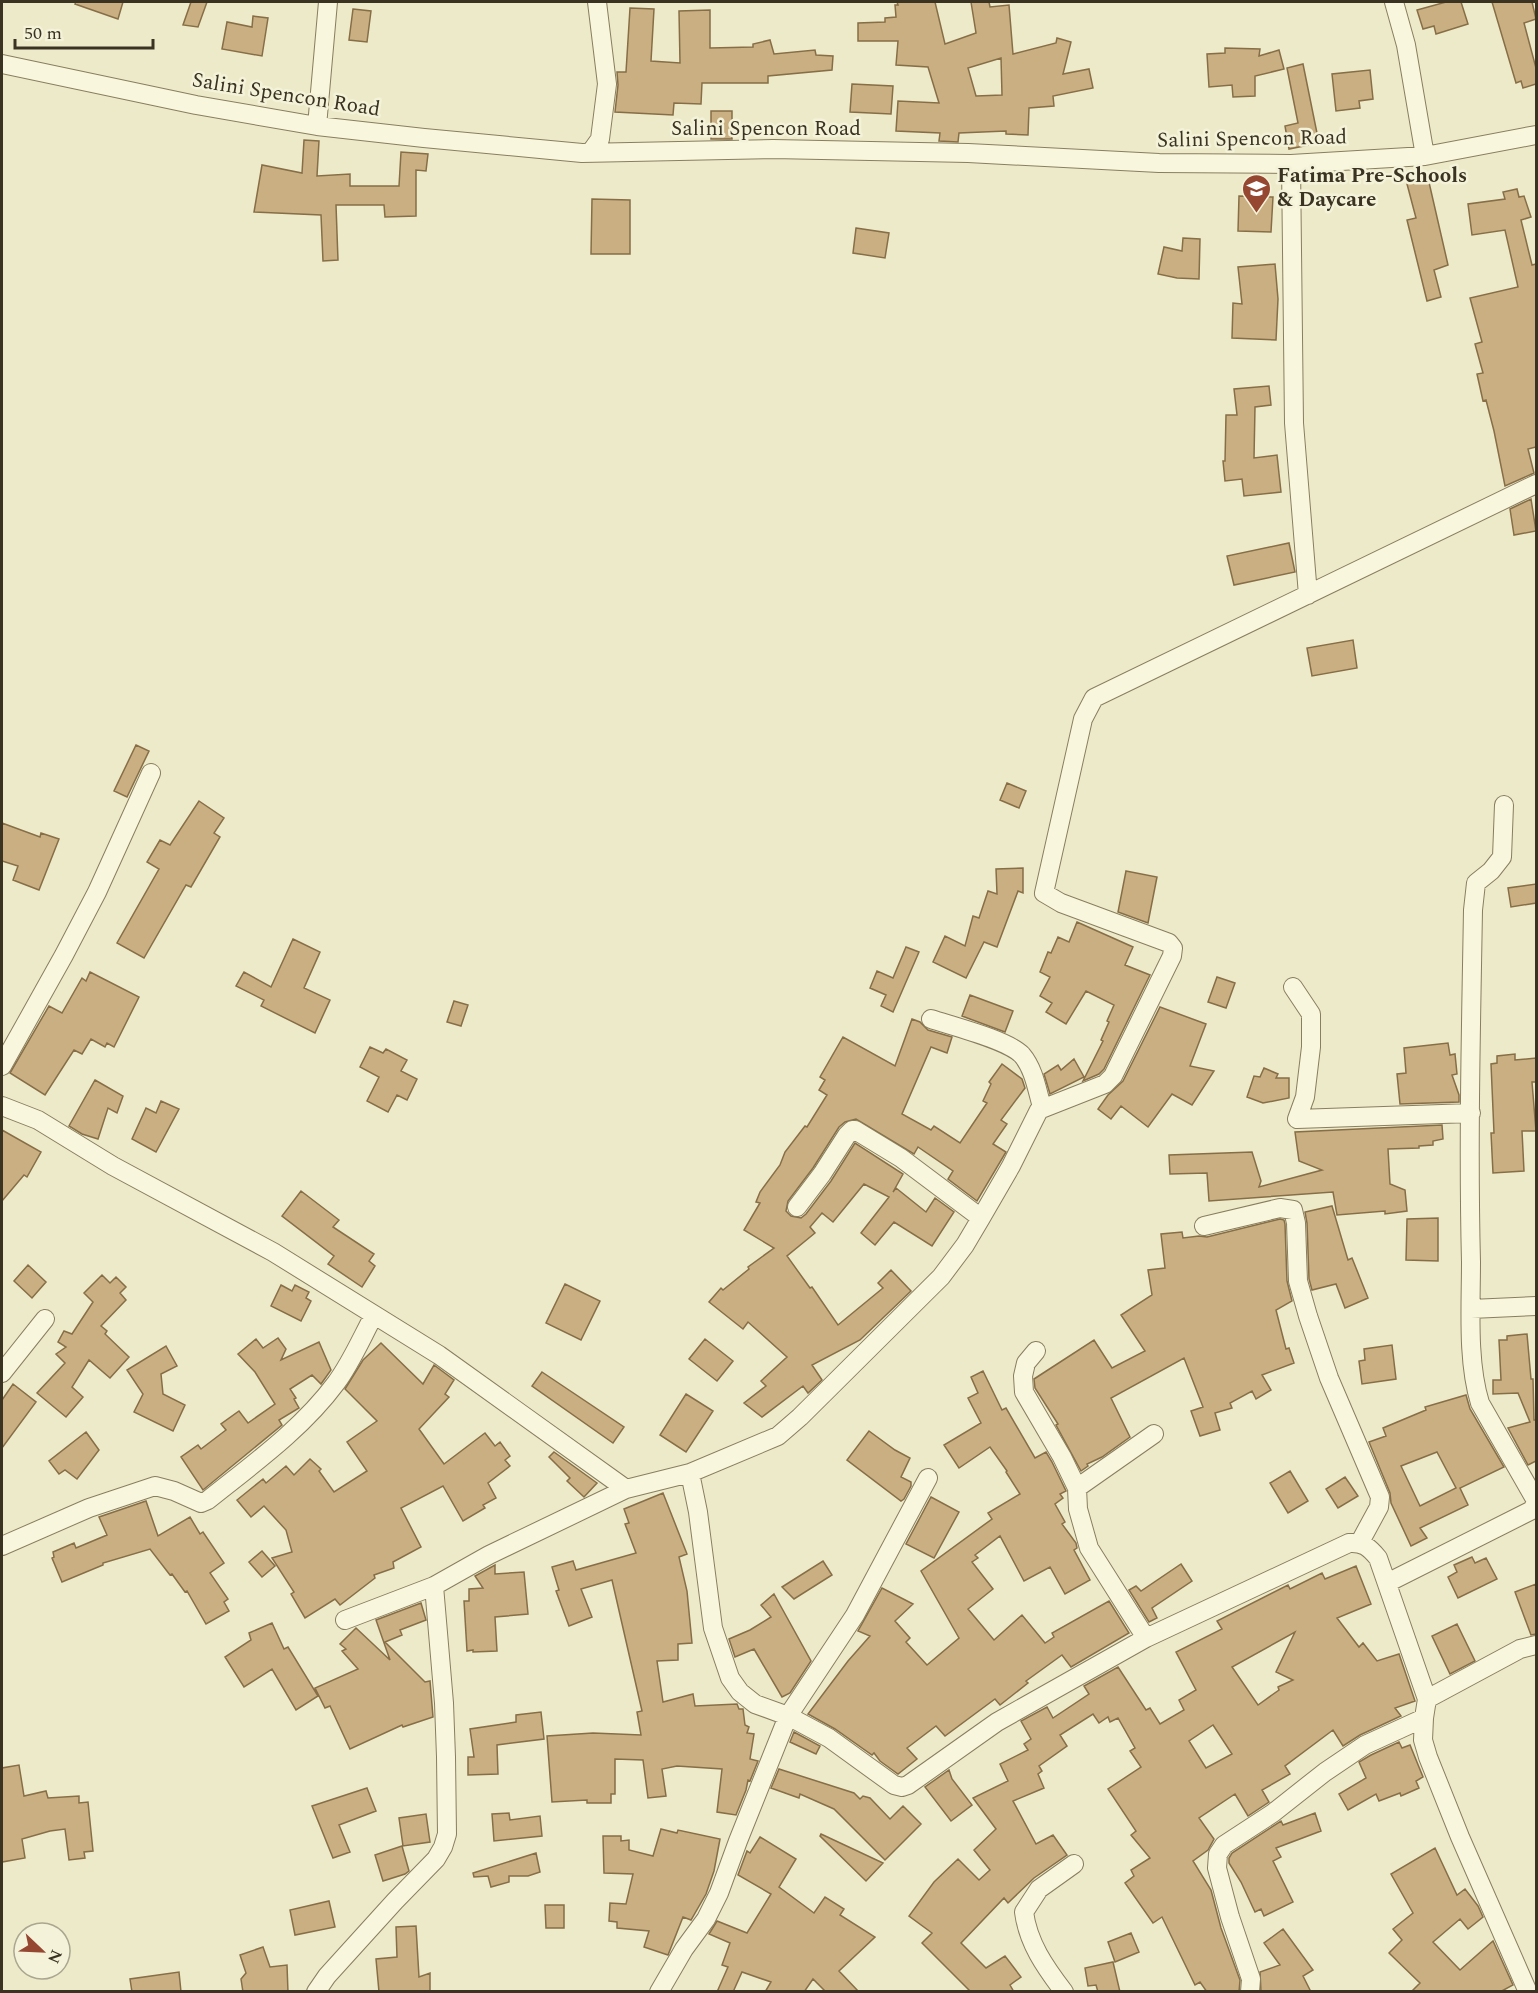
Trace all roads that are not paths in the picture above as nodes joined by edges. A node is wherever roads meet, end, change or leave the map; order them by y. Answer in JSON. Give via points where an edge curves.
{"nodes":[{"id":1,"x":328,"y":2,"type":"edge"},
{"id":2,"x":597,"y":2,"type":"edge"},
{"id":3,"x":1394,"y":2,"type":"edge"},
{"id":4,"x":2,"y":64,"type":"edge"},
{"id":5,"x":317,"y":126,"type":"junction"},
{"id":6,"x":1536,"y":135,"type":"edge"},
{"id":7,"x":590,"y":153,"type":"junction"},
{"id":8,"x":1425,"y":156,"type":"junction"},
{"id":9,"x":1291,"y":164,"type":"junction"},
{"id":10,"x":1536,"y":484,"type":"edge"},
{"id":11,"x":1308,"y":595,"type":"junction"},
{"id":12,"x":151,"y":773,"type":"dead end"},
{"id":13,"x":1504,"y":805,"type":"dead end"},
{"id":14,"x":1293,"y":987,"type":"dead end"},
{"id":15,"x":931,"y":1019,"type":"dead end"},
{"id":16,"x":2,"y":1066,"type":"edge"},
{"id":17,"x":2,"y":1106,"type":"edge"},
{"id":18,"x":1042,"y":1107,"type":"junction"},
{"id":19,"x":1470,"y":1113,"type":"junction"},
{"id":20,"x":797,"y":1207,"type":"dead end"},
{"id":21,"x":981,"y":1218,"type":"junction"},
{"id":22,"x":1204,"y":1226,"type":"dead end"},
{"id":23,"x":1536,"y":1306,"type":"edge"},
{"id":24,"x":1472,"y":1309,"type":"junction"},
{"id":25,"x":374,"y":1315,"type":"junction"},
{"id":26,"x":45,"y":1319,"type":"dead end"},
{"id":27,"x":1036,"y":1351,"type":"dead end"},
{"id":28,"x":2,"y":1373,"type":"edge"},
{"id":29,"x":1154,"y":1434,"type":"dead end"},
{"id":30,"x":690,"y":1473,"type":"junction"},
{"id":31,"x":928,"y":1478,"type":"dead end"},
{"id":32,"x":1077,"y":1488,"type":"junction"},
{"id":33,"x":626,"y":1489,"type":"junction"},
{"id":34,"x":1360,"y":1542,"type":"junction"},
{"id":35,"x":2,"y":1546,"type":"edge"},
{"id":36,"x":1387,"y":1583,"type":"junction"},
{"id":37,"x":434,"y":1586,"type":"junction"},
{"id":38,"x":345,"y":1620,"type":"dead end"},
{"id":39,"x":1146,"y":1638,"type":"junction"},
{"id":40,"x":1536,"y":1645,"type":"edge"},
{"id":41,"x":1427,"y":1699,"type":"junction"},
{"id":42,"x":788,"y":1716,"type":"junction"},
{"id":43,"x":1424,"y":1718,"type":"junction"},
{"id":44,"x":1074,"y":1864,"type":"dead end"},
{"id":45,"x":316,"y":1992,"type":"edge"},
{"id":46,"x":659,"y":1992,"type":"edge"},
{"id":47,"x":1064,"y":1992,"type":"edge"},
{"id":48,"x":1250,"y":1992,"type":"edge"},
{"id":49,"x":1528,"y":1992,"type":"edge"}],
"edges":[{"from":1,"to":5,"type":"street"},
{"from":2,"to":7,"type":"street","via":[[607,84],[600,139]]},
{"from":3,"to":8,"type":"street","via":[[1406,45]]},
{"from":4,"to":5,"type":"street","name":"Salini Spencon Road"},
{"from":5,"to":7,"type":"street","name":"Salini Spencon Road"},
{"from":6,"to":8,"type":"street","name":"Salini Spencon Road"},
{"from":7,"to":9,"type":"street","name":"Salini Spencon Road","via":[[796,149]]},
{"from":8,"to":9,"type":"street","name":"Salini Spencon Road"},
{"from":9,"to":11,"type":"street","via":[[1294,423]]},
{"from":10,"to":11,"type":"street"},
{"from":11,"to":18,"type":"street","via":[[1094,698],[1088,706],[1044,892],[1061,903],[1170,943],[1173,948],[1113,1076],[1105,1084]]},
{"from":12,"to":16,"type":"street","via":[[97,892]]},
{"from":13,"to":19,"type":"street","via":[[1502,857],[1476,883],[1473,910]]},
{"from":14,"to":19,"type":"street","via":[[1311,1014],[1305,1097],[1297,1119]]},
{"from":15,"to":18,"type":"street","via":[[1020,1053],[1032,1072]]},
{"from":17,"to":25,"type":"street","via":[[38,1120],[113,1166],[273,1252]]},
{"from":18,"to":21,"type":"street"},
{"from":19,"to":24,"type":"street"},
{"from":20,"to":21,"type":"street","via":[[847,1135],[855,1130],[901,1158]]},
{"from":21,"to":30,"type":"street","via":[[941,1277],[800,1418],[778,1436]]},
{"from":22,"to":34,"type":"street","via":[[1280,1208],[1293,1210],[1298,1281],[1308,1316],[1329,1378],[1380,1497],[1379,1507]]},
{"from":23,"to":24,"type":"street"},
{"from":24,"to":36,"type":"street","via":[[1472,1350],[1480,1403],[1535,1504],[1532,1510]]},
{"from":25,"to":33,"type":"street","via":[[439,1355]]},
{"from":25,"to":35,"type":"street","via":[[337,1382],[322,1400],[296,1428],[208,1500],[201,1503],[155,1486],[88,1508]]},
{"from":26,"to":28,"type":"street"},
{"from":27,"to":32,"type":"street","via":[[1026,1363],[1024,1392]]},
{"from":29,"to":32,"type":"street"},
{"from":30,"to":33,"type":"street"},
{"from":30,"to":42,"type":"street","via":[[713,1628],[730,1678],[755,1704]]},
{"from":31,"to":42,"type":"street","via":[[855,1615]]},
{"from":32,"to":39,"type":"street","via":[[1078,1509],[1089,1548]]},
{"from":33,"to":37,"type":"street"},
{"from":34,"to":36,"type":"street","via":[[1377,1558]]},
{"from":34,"to":39,"type":"street","via":[[1349,1542]]},
{"from":36,"to":41,"type":"street"},
{"from":37,"to":38,"type":"street"},
{"from":37,"to":45,"type":"street","via":[[444,1703],[447,1834],[436,1859]]},
{"from":39,"to":42,"type":"street","via":[[997,1722],[902,1787],[829,1738]]},
{"from":40,"to":41,"type":"street","via":[[1520,1649]]},
{"from":41,"to":43,"type":"street"},
{"from":42,"to":46,"type":"street","via":[[719,1893]]},
{"from":43,"to":48,"type":"street","via":[[1365,1745],[1324,1772],[1273,1813],[1224,1845],[1218,1854],[1217,1868],[1251,1979]]},
{"from":43,"to":49,"type":"street","via":[[1423,1740],[1428,1757]]},
{"from":44,"to":47,"type":"street","via":[[1039,1889],[1024,1912],[1026,1928],[1043,1964]]}]}
